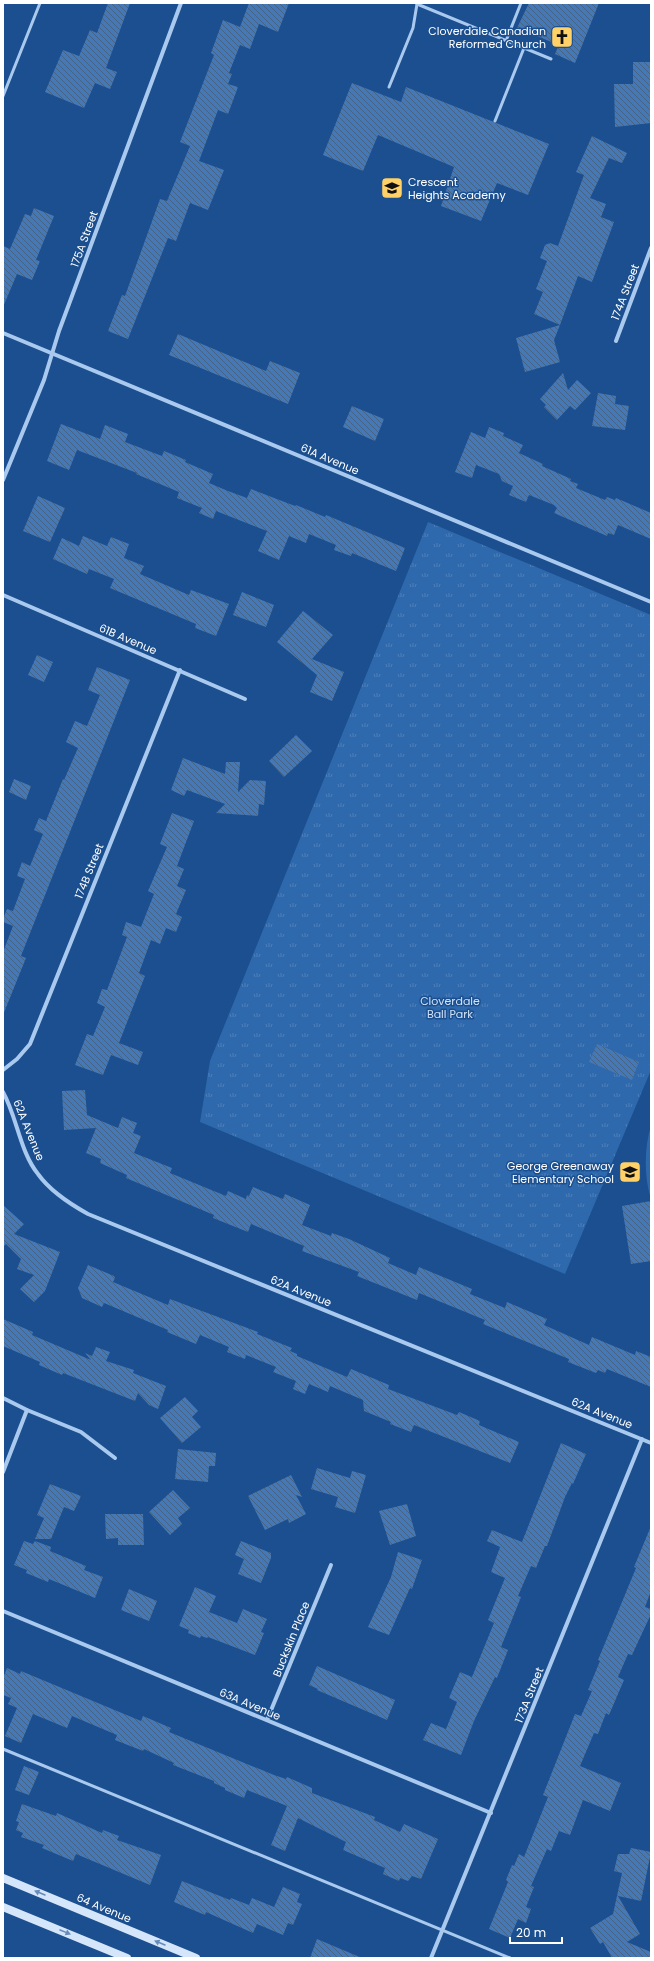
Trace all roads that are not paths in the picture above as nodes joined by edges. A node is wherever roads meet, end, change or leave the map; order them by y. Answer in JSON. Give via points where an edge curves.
{"nodes":[{"id":1,"x":40,"y":3,"type":"edge"},
{"id":2,"x":181,"y":3,"type":"edge"},
{"id":3,"x":521,"y":3,"type":"edge"},
{"id":4,"x":417,"y":4,"type":"edge"},
{"id":5,"x":506,"y":41,"type":"junction"},
{"id":6,"x":524,"y":48,"type":"junction"},
{"id":7,"x":550,"y":59,"type":"dead end"},
{"id":8,"x":389,"y":87,"type":"dead end"},
{"id":9,"x":3,"y":96,"type":"edge"},
{"id":10,"x":495,"y":121,"type":"dead end"},
{"id":11,"x":651,"y":248,"type":"edge"},
{"id":12,"x":3,"y":333,"type":"edge"},
{"id":13,"x":616,"y":341,"type":"dead end"},
{"id":14,"x":52,"y":353,"type":"junction"},
{"id":15,"x":3,"y":480,"type":"edge"},
{"id":16,"x":3,"y":596,"type":"edge"},
{"id":17,"x":651,"y":602,"type":"edge"},
{"id":18,"x":180,"y":670,"type":"junction"},
{"id":19,"x":245,"y":700,"type":"dead end"},
{"id":20,"x":3,"y":1070,"type":"edge"},
{"id":21,"x":3,"y":1092,"type":"edge"},
{"id":22,"x":3,"y":1398,"type":"edge"},
{"id":23,"x":27,"y":1410,"type":"junction"},
{"id":24,"x":642,"y":1439,"type":"junction"},
{"id":25,"x":651,"y":1443,"type":"edge"},
{"id":26,"x":115,"y":1458,"type":"dead end"},
{"id":27,"x":3,"y":1472,"type":"edge"},
{"id":28,"x":331,"y":1566,"type":"dead end"},
{"id":29,"x":3,"y":1611,"type":"edge"},
{"id":30,"x":267,"y":1720,"type":"junction"},
{"id":31,"x":3,"y":1749,"type":"edge"},
{"id":32,"x":491,"y":1813,"type":"junction"},
{"id":33,"x":3,"y":1878,"type":"edge"},
{"id":34,"x":3,"y":1907,"type":"edge"},
{"id":35,"x":443,"y":1930,"type":"junction"},
{"id":36,"x":127,"y":1958,"type":"edge"},
{"id":37,"x":196,"y":1958,"type":"edge"},
{"id":38,"x":431,"y":1958,"type":"edge"},
{"id":39,"x":510,"y":1958,"type":"edge"}],
"edges":[{"from":1,"to":9,"type":"lane"},
{"from":2,"to":14,"type":"street","name":"175A Street"},
{"from":3,"to":5,"type":"lane"},
{"from":4,"to":5,"type":"lane"},
{"from":4,"to":8,"type":"lane","via":[[414,28]]},
{"from":5,"to":6,"type":"lane"},
{"from":6,"to":7,"type":"lane"},
{"from":6,"to":10,"type":"lane"},
{"from":11,"to":13,"type":"street","name":"174A Street"},
{"from":12,"to":14,"type":"street","name":"61A Avenue"},
{"from":14,"to":15,"type":"street","name":"175A Street","via":[[44,380]]},
{"from":14,"to":17,"type":"street","name":"61A Avenue"},
{"from":16,"to":18,"type":"street","name":"61B Avenue"},
{"from":18,"to":19,"type":"street","name":"61B Avenue"},
{"from":18,"to":20,"type":"street","name":"174B Street","via":[[30,1044]]},
{"from":21,"to":24,"type":"street","name":"62A Avenue","via":[[37,1174],[55,1192],[88,1214]]},
{"from":22,"to":23,"type":"street"},
{"from":23,"to":26,"type":"street","via":[[81,1432]]},
{"from":23,"to":27,"type":"street"},
{"from":24,"to":25,"type":"street","name":"62A Avenue"},
{"from":24,"to":32,"type":"street","name":"173A Street"},
{"from":28,"to":30,"type":"street","name":"Buckskin Place"},
{"from":29,"to":30,"type":"street","name":"63A Avenue"},
{"from":30,"to":32,"type":"street","name":"63A Avenue"},
{"from":31,"to":35,"type":"lane"},
{"from":32,"to":35,"type":"street","name":"173A Street"},
{"from":37,"to":33,"type":"main road","name":"64 Avenue","one_way":true},
{"from":34,"to":36,"type":"main road","one_way":true},
{"from":35,"to":38,"type":"street","name":"173A Street"},
{"from":35,"to":39,"type":"lane"}]}
